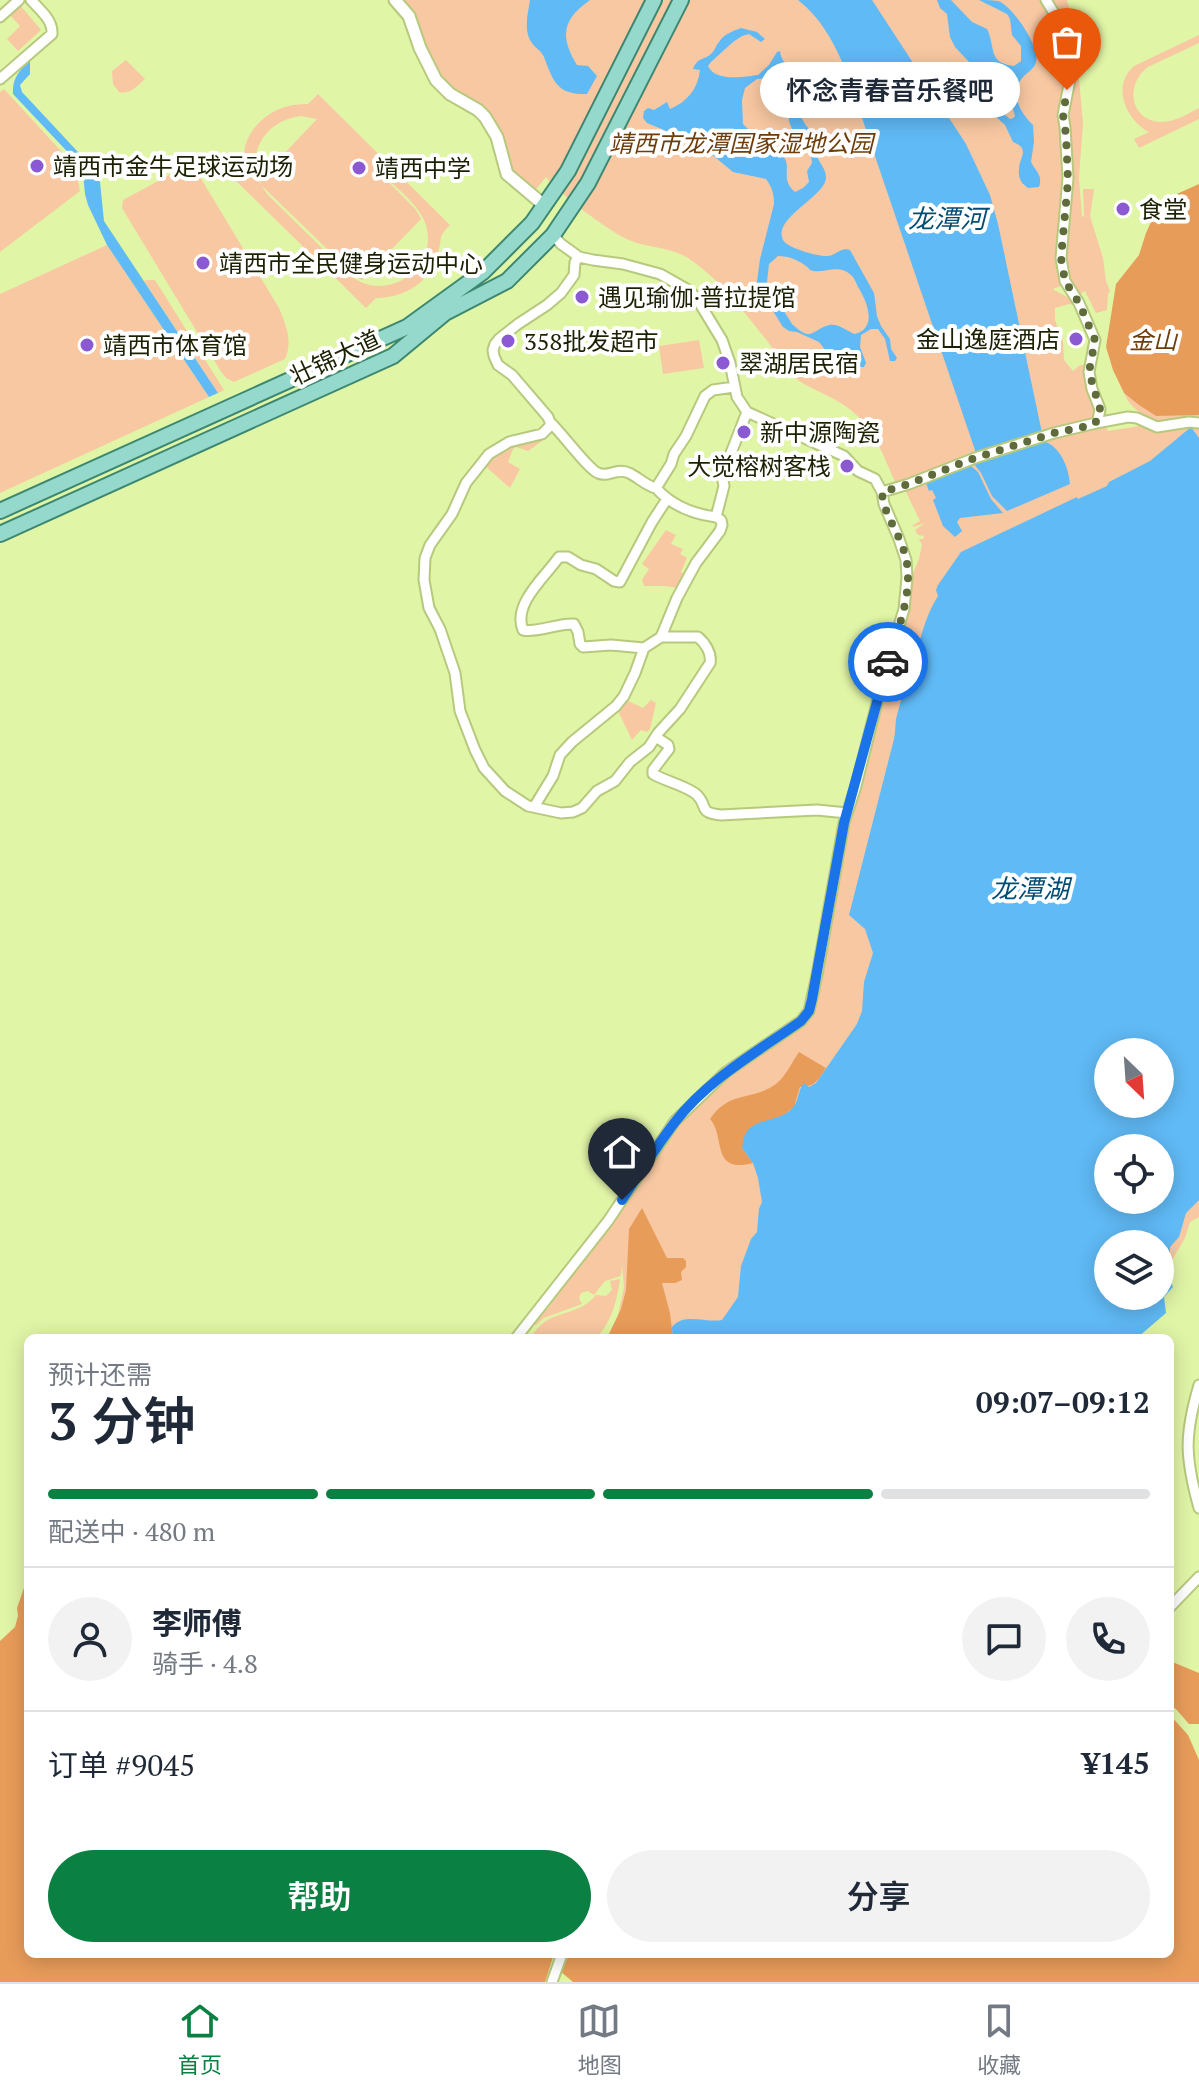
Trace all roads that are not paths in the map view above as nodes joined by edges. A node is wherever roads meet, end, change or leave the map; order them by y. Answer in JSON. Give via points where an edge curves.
{"nodes":[{"id":1,"x":21,"y":0,"type":"edge"},
{"id":2,"x":31,"y":0,"type":"edge"},
{"id":3,"x":395,"y":0,"type":"edge"},
{"id":4,"x":654,"y":0,"type":"edge"},
{"id":5,"x":681,"y":0,"type":"edge"},
{"id":6,"x":1046,"y":0,"type":"edge"},
{"id":7,"x":0,"y":17,"type":"edge"},
{"id":8,"x":0,"y":72,"type":"edge"},
{"id":9,"x":0,"y":79,"type":"edge"},
{"id":10,"x":545,"y":206,"type":"junction"},
{"id":11,"x":553,"y":235,"type":"junction"},
{"id":12,"x":579,"y":257,"type":"junction"},
{"id":13,"x":734,"y":387,"type":"junction"},
{"id":14,"x":747,"y":412,"type":"junction"},
{"id":15,"x":550,"y":422,"type":"junction"},
{"id":16,"x":1096,"y":423,"type":"junction"},
{"id":17,"x":1199,"y":423,"type":"edge"},
{"id":18,"x":656,"y":488,"type":"junction"},
{"id":19,"x":882,"y":492,"type":"junction"},
{"id":20,"x":667,"y":499,"type":"junction"},
{"id":21,"x":0,"y":511,"type":"edge"},
{"id":22,"x":716,"y":517,"type":"junction"},
{"id":23,"x":0,"y":534,"type":"edge"},
{"id":24,"x":661,"y":637,"type":"junction"},
{"id":25,"x":644,"y":648,"type":"junction"},
{"id":26,"x":656,"y":737,"type":"junction"},
{"id":27,"x":534,"y":807,"type":"junction"},
{"id":28,"x":847,"y":813,"type":"junction"},
{"id":29,"x":519,"y":1334,"type":"edge"},
{"id":30,"x":1199,"y":1385,"type":"edge"},
{"id":31,"x":1199,"y":1508,"type":"edge"},
{"id":32,"x":1199,"y":1577,"type":"edge"},
{"id":33,"x":1174,"y":1603,"type":"edge"},
{"id":34,"x":561,"y":1958,"type":"edge"},
{"id":35,"x":552,"y":1982,"type":"edge"}],
"edges":[{"from":1,"to":7,"type":"street"},
{"from":1,"to":8,"type":"street","via":[[44,24],[45,33]]},
{"from":2,"to":9,"type":"street","via":[[49,21],[52,34]]},
{"from":3,"to":10,"type":"street","via":[[411,21],[436,80],[485,117],[507,174]]},
{"from":4,"to":10,"type":"main road","name":"壮锦大道"},
{"from":5,"to":11,"type":"main road","name":"壮锦大道","via":[[588,183]]},
{"from":6,"to":16,"type":"street","via":[[1072,58],[1063,115],[1068,181],[1061,258],[1065,281],[1095,340],[1089,372],[1100,409]]},
{"from":10,"to":21,"type":"main road","name":"壮锦大道","via":[[490,266],[407,327]]},
{"from":11,"to":12,"type":"street"},
{"from":11,"to":23,"type":"main road","name":"壮锦大道","via":[[507,281],[445,313],[393,356]]},
{"from":12,"to":13,"type":"street","via":[[660,274],[690,291],[722,340]]},
{"from":12,"to":15,"type":"street","via":[[561,293],[499,339],[493,350],[498,365]]},
{"from":13,"to":14,"type":"street"},
{"from":13,"to":18,"type":"street","via":[[705,396]]},
{"from":14,"to":19,"type":"street","via":[[844,456],[875,479]]},
{"from":14,"to":22,"type":"street","via":[[722,473]]},
{"from":15,"to":18,"type":"street","via":[[596,473],[626,471]]},
{"from":15,"to":27,"type":"street","via":[[546,432],[502,445],[483,460],[430,545],[423,571],[429,608],[453,665],[459,707],[478,757],[505,791]]},
{"from":16,"to":17,"type":"street","via":[[1128,417],[1157,427]]},
{"from":16,"to":19,"type":"street"},
{"from":18,"to":20,"type":"street"},
{"from":19,"to":28,"type":"street","via":[[906,560],[905,603]]},
{"from":20,"to":22,"type":"street"},
{"from":20,"to":25,"type":"street","via":[[620,582],[559,557],[531,592],[521,620],[529,631],[574,624],[583,647]]},
{"from":22,"to":24,"type":"street","via":[[722,522],[720,531],[696,563]]},
{"from":24,"to":25,"type":"street"},
{"from":24,"to":26,"type":"street","via":[[698,637],[711,660]]},
{"from":25,"to":27,"type":"street","via":[[624,696],[560,755]]},
{"from":26,"to":27,"type":"street","via":[[582,808],[567,813]]},
{"from":26,"to":28,"type":"street","via":[[669,749],[653,774],[694,793],[709,813]]},
{"from":28,"to":29,"type":"street","via":[[809,1011],[726,1072],[675,1121],[608,1221]]},
{"from":30,"to":31,"type":"street","via":[[1187,1445]]},
{"from":32,"to":33,"type":"street"},
{"from":34,"to":35,"type":"street"}]}
